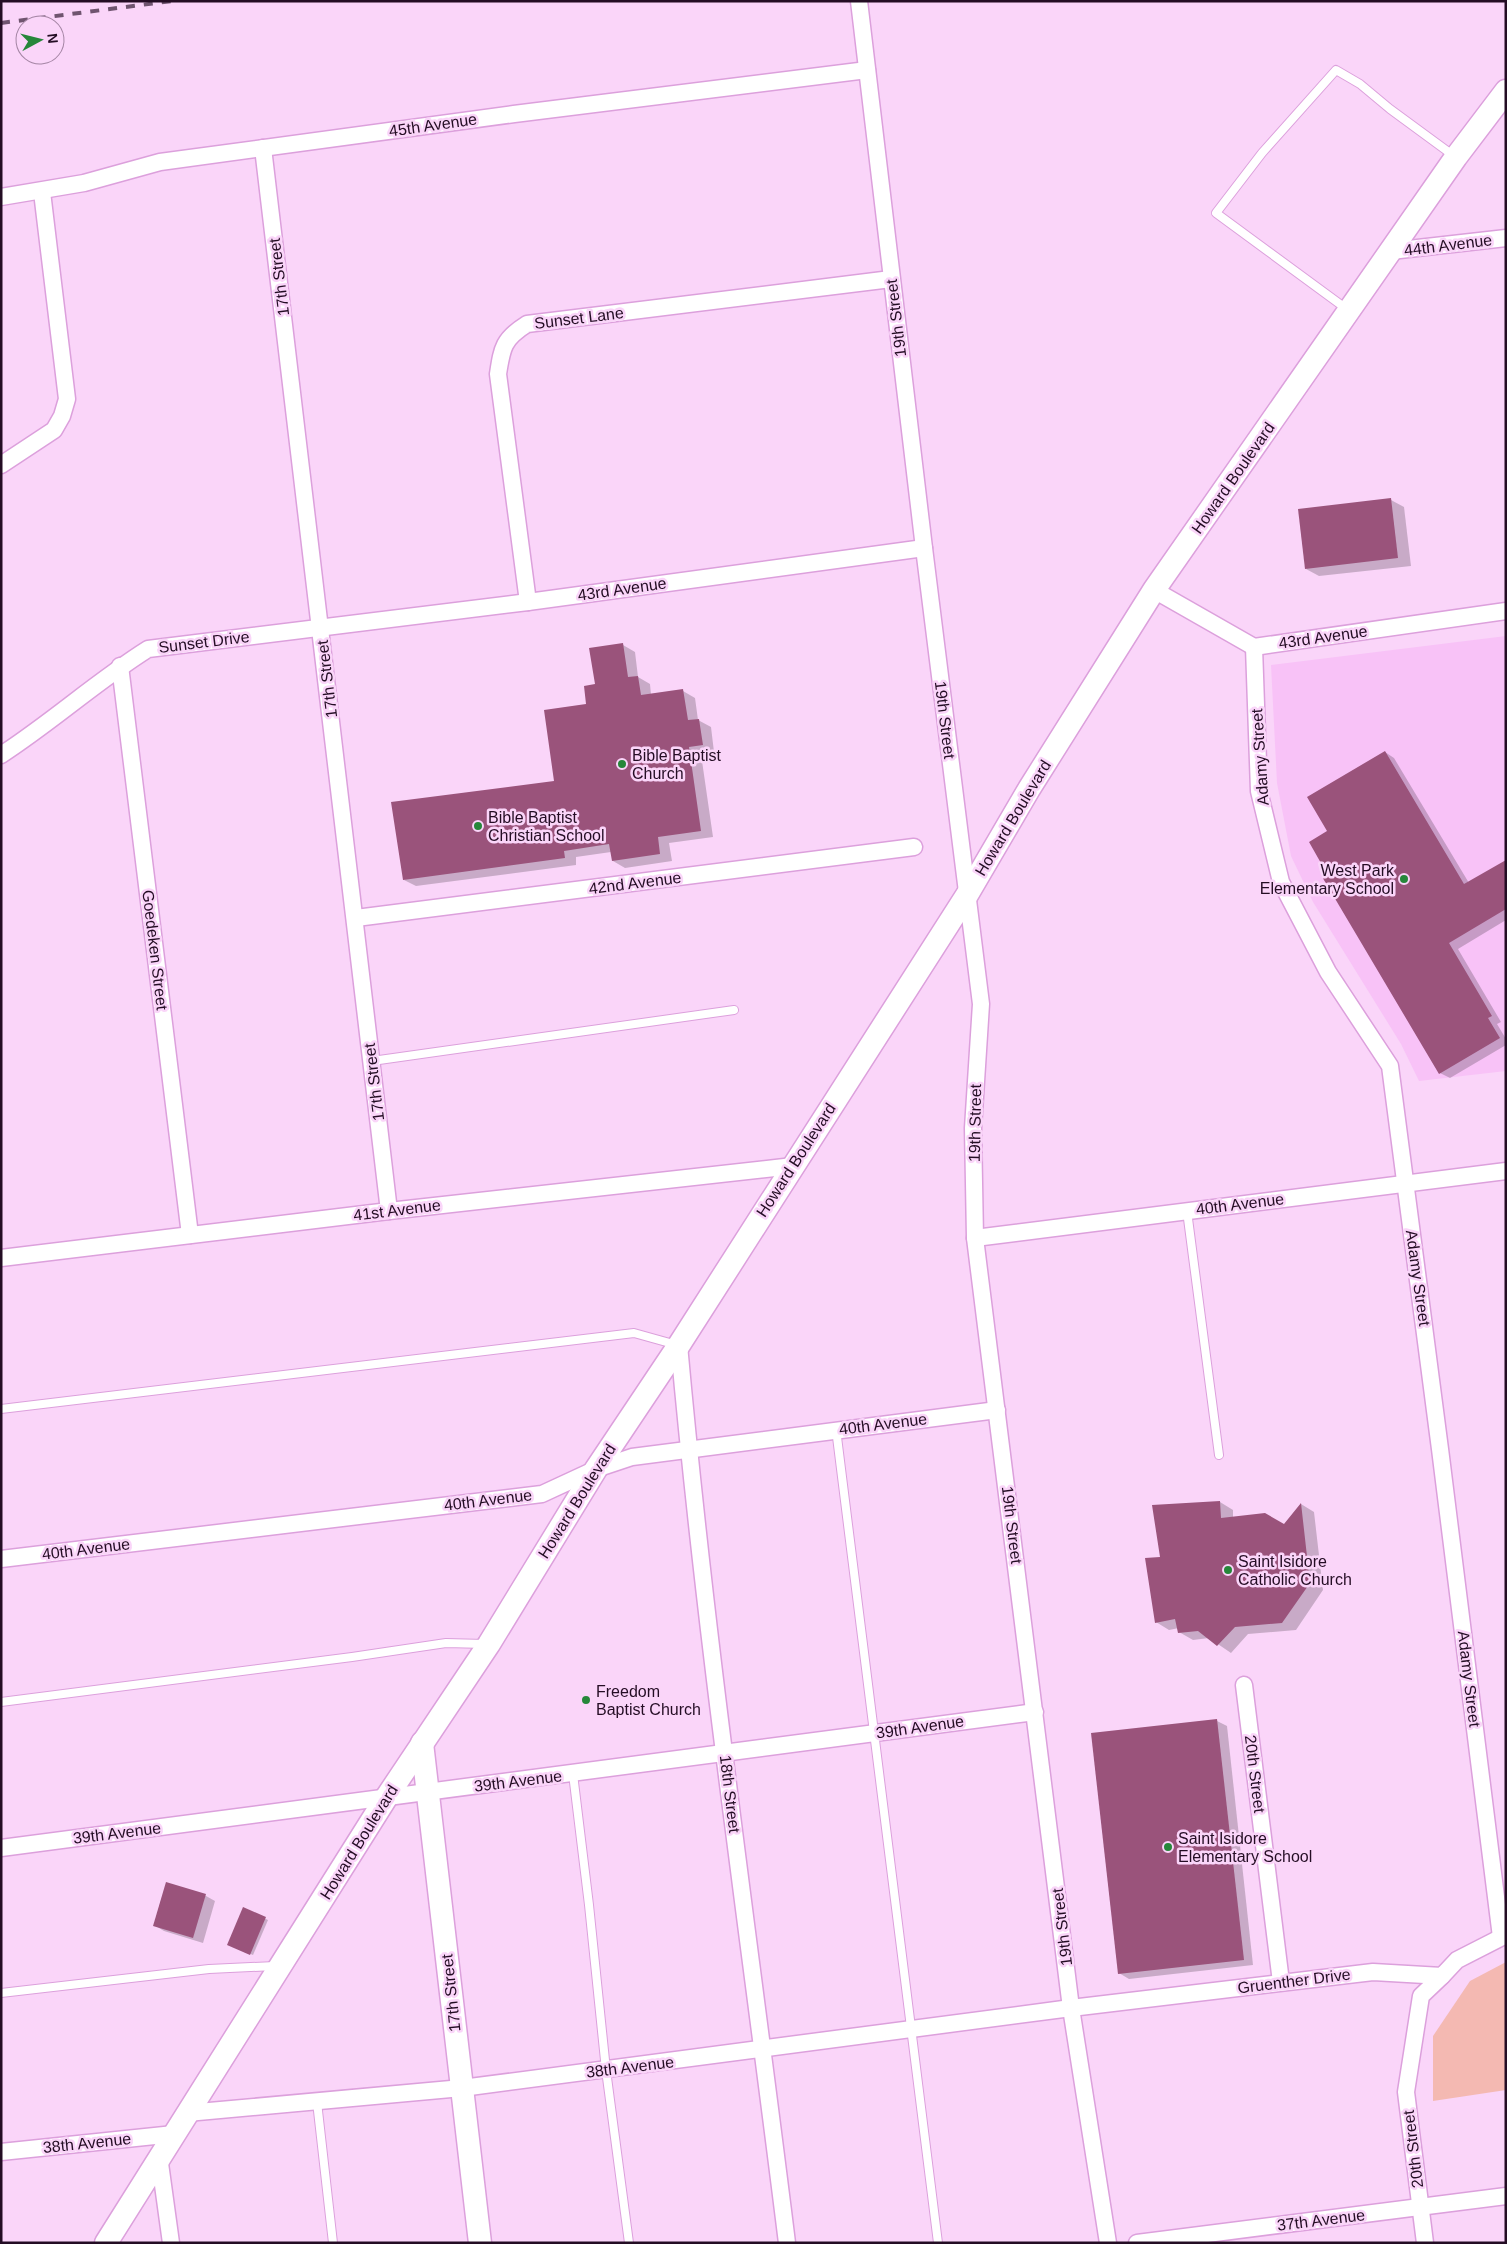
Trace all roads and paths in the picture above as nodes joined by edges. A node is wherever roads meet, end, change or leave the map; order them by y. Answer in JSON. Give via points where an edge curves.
{"nodes":[{"id":1,"x":859,"y":1,"type":"edge"},
{"id":2,"x":868,"y":70,"type":"junction"},
{"id":3,"x":1506,"y":90,"type":"edge"},
{"id":4,"x":263,"y":148,"type":"junction"},
{"id":5,"x":1456,"y":157,"type":"junction"},
{"id":6,"x":42,"y":192,"type":"junction"},
{"id":7,"x":1,"y":197,"type":"edge"},
{"id":8,"x":1506,"y":238,"type":"edge"},
{"id":9,"x":1391,"y":251,"type":"junction"},
{"id":10,"x":891,"y":279,"type":"junction"},
{"id":11,"x":1349,"y":311,"type":"junction"},
{"id":12,"x":1,"y":465,"type":"edge"},
{"id":13,"x":924,"y":548,"type":"junction"},
{"id":14,"x":1154,"y":590,"type":"junction"},
{"id":15,"x":528,"y":602,"type":"junction"},
{"id":16,"x":1506,"y":611,"type":"edge"},
{"id":17,"x":321,"y":628,"type":"junction"},
{"id":18,"x":1254,"y":647,"type":"junction"},
{"id":19,"x":120,"y":666,"type":"junction"},
{"id":20,"x":1,"y":755,"type":"edge"},
{"id":21,"x":914,"y":847,"type":"dead end"},
{"id":22,"x":967,"y":894,"type":"junction"},
{"id":23,"x":356,"y":918,"type":"junction"},
{"id":24,"x":734,"y":1010,"type":"dead end"},
{"id":25,"x":372,"y":1061,"type":"junction"},
{"id":26,"x":793,"y":1166,"type":"junction"},
{"id":27,"x":1506,"y":1171,"type":"edge"},
{"id":28,"x":1405,"y":1184,"type":"junction"},
{"id":29,"x":389,"y":1211,"type":"junction"},
{"id":30,"x":1187,"y":1211,"type":"junction"},
{"id":31,"x":190,"y":1235,"type":"junction"},
{"id":32,"x":975,"y":1238,"type":"junction"},
{"id":33,"x":1,"y":1258,"type":"edge"},
{"id":34,"x":679,"y":1345,"type":"junction"},
{"id":35,"x":1,"y":1409,"type":"edge"},
{"id":36,"x":997,"y":1410,"type":"junction"},
{"id":37,"x":836,"y":1429,"type":"junction"},
{"id":38,"x":688,"y":1450,"type":"junction"},
{"id":39,"x":1219,"y":1455,"type":"dead end"},
{"id":40,"x":596,"y":1469,"type":"junction"},
{"id":41,"x":1,"y":1559,"type":"edge"},
{"id":42,"x":489,"y":1644,"type":"junction"},
{"id":43,"x":1244,"y":1685,"type":"dead end"},
{"id":44,"x":1,"y":1702,"type":"edge"},
{"id":45,"x":1035,"y":1712,"type":"junction"},
{"id":46,"x":873,"y":1734,"type":"junction"},
{"id":47,"x":422,"y":1743,"type":"junction"},
{"id":48,"x":724,"y":1754,"type":"junction"},
{"id":49,"x":573,"y":1774,"type":"junction"},
{"id":50,"x":429,"y":1792,"type":"junction"},
{"id":51,"x":386,"y":1798,"type":"junction"},
{"id":52,"x":1,"y":1848,"type":"edge"},
{"id":53,"x":1503,"y":1936,"type":"edge"},
{"id":54,"x":281,"y":1966,"type":"junction"},
{"id":55,"x":1442,"y":1976,"type":"junction"},
{"id":56,"x":1281,"y":1982,"type":"junction"},
{"id":57,"x":1,"y":1993,"type":"edge"},
{"id":58,"x":1072,"y":2008,"type":"junction"},
{"id":59,"x":912,"y":2030,"type":"junction"},
{"id":60,"x":763,"y":2050,"type":"junction"},
{"id":61,"x":606,"y":2070,"type":"junction"},
{"id":62,"x":462,"y":2088,"type":"junction"},
{"id":63,"x":317,"y":2102,"type":"junction"},
{"id":64,"x":187,"y":2113,"type":"junction"},
{"id":65,"x":174,"y":2134,"type":"junction"},
{"id":66,"x":1,"y":2152,"type":"edge"},
{"id":67,"x":159,"y":2156,"type":"junction"},
{"id":68,"x":1506,"y":2196,"type":"edge"},
{"id":69,"x":1420,"y":2207,"type":"junction"},
{"id":70,"x":106,"y":2243,"type":"edge"},
{"id":71,"x":172,"y":2243,"type":"edge"},
{"id":72,"x":333,"y":2243,"type":"edge"},
{"id":73,"x":480,"y":2243,"type":"edge"},
{"id":74,"x":630,"y":2243,"type":"edge"},
{"id":75,"x":787,"y":2243,"type":"edge"},
{"id":76,"x":938,"y":2243,"type":"edge"},
{"id":77,"x":1108,"y":2243,"type":"edge"},
{"id":78,"x":1137,"y":2243,"type":"edge"},
{"id":79,"x":1425,"y":2243,"type":"edge"}],
"edges":[{"from":1,"to":2,"type":"street","name":"19th Street"},
{"from":2,"to":4,"type":"street","name":"45th Avenue"},
{"from":2,"to":10,"type":"street","name":"19th Street"},
{"from":3,"to":5,"type":"main road","name":"Howard Boulevard"},
{"from":4,"to":6,"type":"street","name":"45th Avenue","via":[[160,162],[84,184]]},
{"from":4,"to":17,"type":"street","name":"17th Street"},
{"from":5,"to":9,"type":"main road","name":"Howard Boulevard"},
{"from":5,"to":11,"type":"lane","via":[[1360,84],[1336,70],[1262,153],[1216,213]]},
{"from":6,"to":7,"type":"street","name":"45th Avenue"},
{"from":6,"to":12,"type":"street","via":[[67,399],[54,430]]},
{"from":8,"to":9,"type":"street","name":"44th Avenue"},
{"from":9,"to":11,"type":"main road","name":"Howard Boulevard"},
{"from":10,"to":13,"type":"street","name":"19th Street"},
{"from":10,"to":15,"type":"street","name":"Sunset Lane","via":[[527,324],[512,333],[502,348],[498,374]]},
{"from":11,"to":14,"type":"main road","name":"Howard Boulevard"},
{"from":13,"to":15,"type":"street","name":"43rd Avenue"},
{"from":13,"to":22,"type":"street","name":"19th Street"},
{"from":14,"to":18,"type":"street"},
{"from":14,"to":22,"type":"main road","name":"Howard Boulevard"},
{"from":15,"to":17,"type":"street","name":"43rd Avenue"},
{"from":16,"to":18,"type":"street","name":"43rd Avenue"},
{"from":17,"to":19,"type":"street","name":"Sunset Drive","via":[[148,649]]},
{"from":17,"to":23,"type":"street","name":"17th Street"},
{"from":18,"to":28,"type":"street","name":"Adamy Street","via":[[1260,791],[1280,882],[1328,972],[1390,1066]]},
{"from":19,"to":20,"type":"street","name":"Sunset Drive","via":[[36,732]]},
{"from":19,"to":31,"type":"street","name":"Goedeken Street"},
{"from":21,"to":23,"type":"street","name":"42nd Avenue"},
{"from":22,"to":26,"type":"main road","name":"Howard Boulevard"},
{"from":22,"to":32,"type":"street","name":"19th Street","via":[[981,1004],[973,1128]]},
{"from":23,"to":25,"type":"street","name":"17th Street"},
{"from":24,"to":25,"type":"lane"},
{"from":25,"to":29,"type":"street","name":"17th Street"},
{"from":26,"to":29,"type":"street","name":"41st Avenue"},
{"from":26,"to":34,"type":"main road","name":"Howard Boulevard"},
{"from":27,"to":28,"type":"street","name":"40th Avenue"},
{"from":28,"to":30,"type":"street","name":"40th Avenue"},
{"from":28,"to":53,"type":"street","name":"Adamy Street"},
{"from":29,"to":31,"type":"street","name":"41st Avenue"},
{"from":30,"to":32,"type":"street","name":"40th Avenue"},
{"from":30,"to":39,"type":"lane"},
{"from":31,"to":33,"type":"street","name":"41st Avenue"},
{"from":32,"to":36,"type":"street","name":"19th Street"},
{"from":34,"to":35,"type":"lane","via":[[634,1333]]},
{"from":34,"to":38,"type":"street","name":"18th Street"},
{"from":34,"to":40,"type":"main road","name":"Howard Boulevard"},
{"from":36,"to":37,"type":"street","name":"40th Avenue"},
{"from":36,"to":45,"type":"street","name":"19th Street"},
{"from":37,"to":38,"type":"street","name":"40th Avenue"},
{"from":37,"to":46,"type":"lane"},
{"from":38,"to":40,"type":"street","name":"40th Avenue","via":[[632,1458]]},
{"from":38,"to":48,"type":"street","name":"18th Street"},
{"from":40,"to":41,"type":"street","name":"40th Avenue","via":[[542,1494]]},
{"from":40,"to":42,"type":"main road","name":"Howard Boulevard"},
{"from":42,"to":44,"type":"lane","via":[[446,1643]]},
{"from":42,"to":47,"type":"main road","name":"Howard Boulevard"},
{"from":43,"to":56,"type":"street","name":"20th Street"},
{"from":45,"to":46,"type":"street","name":"39th Avenue"},
{"from":45,"to":58,"type":"street","name":"19th Street"},
{"from":46,"to":48,"type":"street","name":"39th Avenue"},
{"from":46,"to":59,"type":"lane"},
{"from":47,"to":50,"type":"main road","name":"17th Street"},
{"from":47,"to":51,"type":"main road","name":"Howard Boulevard"},
{"from":48,"to":49,"type":"street","name":"39th Avenue"},
{"from":48,"to":60,"type":"street","name":"18th Street"},
{"from":49,"to":50,"type":"street","name":"39th Avenue"},
{"from":49,"to":61,"type":"lane"},
{"from":50,"to":51,"type":"street","name":"39th Avenue"},
{"from":50,"to":62,"type":"main road","name":"17th Street"},
{"from":51,"to":52,"type":"street","name":"39th Avenue"},
{"from":51,"to":54,"type":"main road","name":"Howard Boulevard"},
{"from":53,"to":55,"type":"street","via":[[1458,1960]]},
{"from":54,"to":57,"type":"lane","via":[[209,1969]]},
{"from":54,"to":64,"type":"main road","name":"Howard Boulevard"},
{"from":55,"to":56,"type":"street","name":"Gruenther Drive","via":[[1373,1972]]},
{"from":55,"to":69,"type":"street","name":"20th Street","via":[[1421,1996],[1406,2092]]},
{"from":56,"to":58,"type":"street","name":"Gruenther Drive"},
{"from":58,"to":59,"type":"street","name":"38th Avenue"},
{"from":58,"to":77,"type":"street","name":"19th Street"},
{"from":59,"to":60,"type":"street","name":"38th Avenue"},
{"from":59,"to":76,"type":"lane"},
{"from":60,"to":61,"type":"street","name":"38th Avenue"},
{"from":60,"to":75,"type":"street","name":"18th Street"},
{"from":61,"to":62,"type":"street","name":"38th Avenue"},
{"from":61,"to":74,"type":"lane"},
{"from":62,"to":63,"type":"street","name":"38th Avenue"},
{"from":62,"to":73,"type":"main road","name":"17th Street"},
{"from":63,"to":64,"type":"street","name":"38th Avenue"},
{"from":63,"to":72,"type":"lane"},
{"from":64,"to":65,"type":"main road","name":"Howard Boulevard"},
{"from":65,"to":66,"type":"street","name":"38th Avenue"},
{"from":65,"to":67,"type":"main road","name":"Howard Boulevard"},
{"from":67,"to":70,"type":"main road","name":"Howard Boulevard"},
{"from":67,"to":71,"type":"street"},
{"from":68,"to":69,"type":"street","name":"37th Avenue"},
{"from":69,"to":78,"type":"street","name":"37th Avenue"},
{"from":69,"to":79,"type":"street","name":"20th Street"}]}
